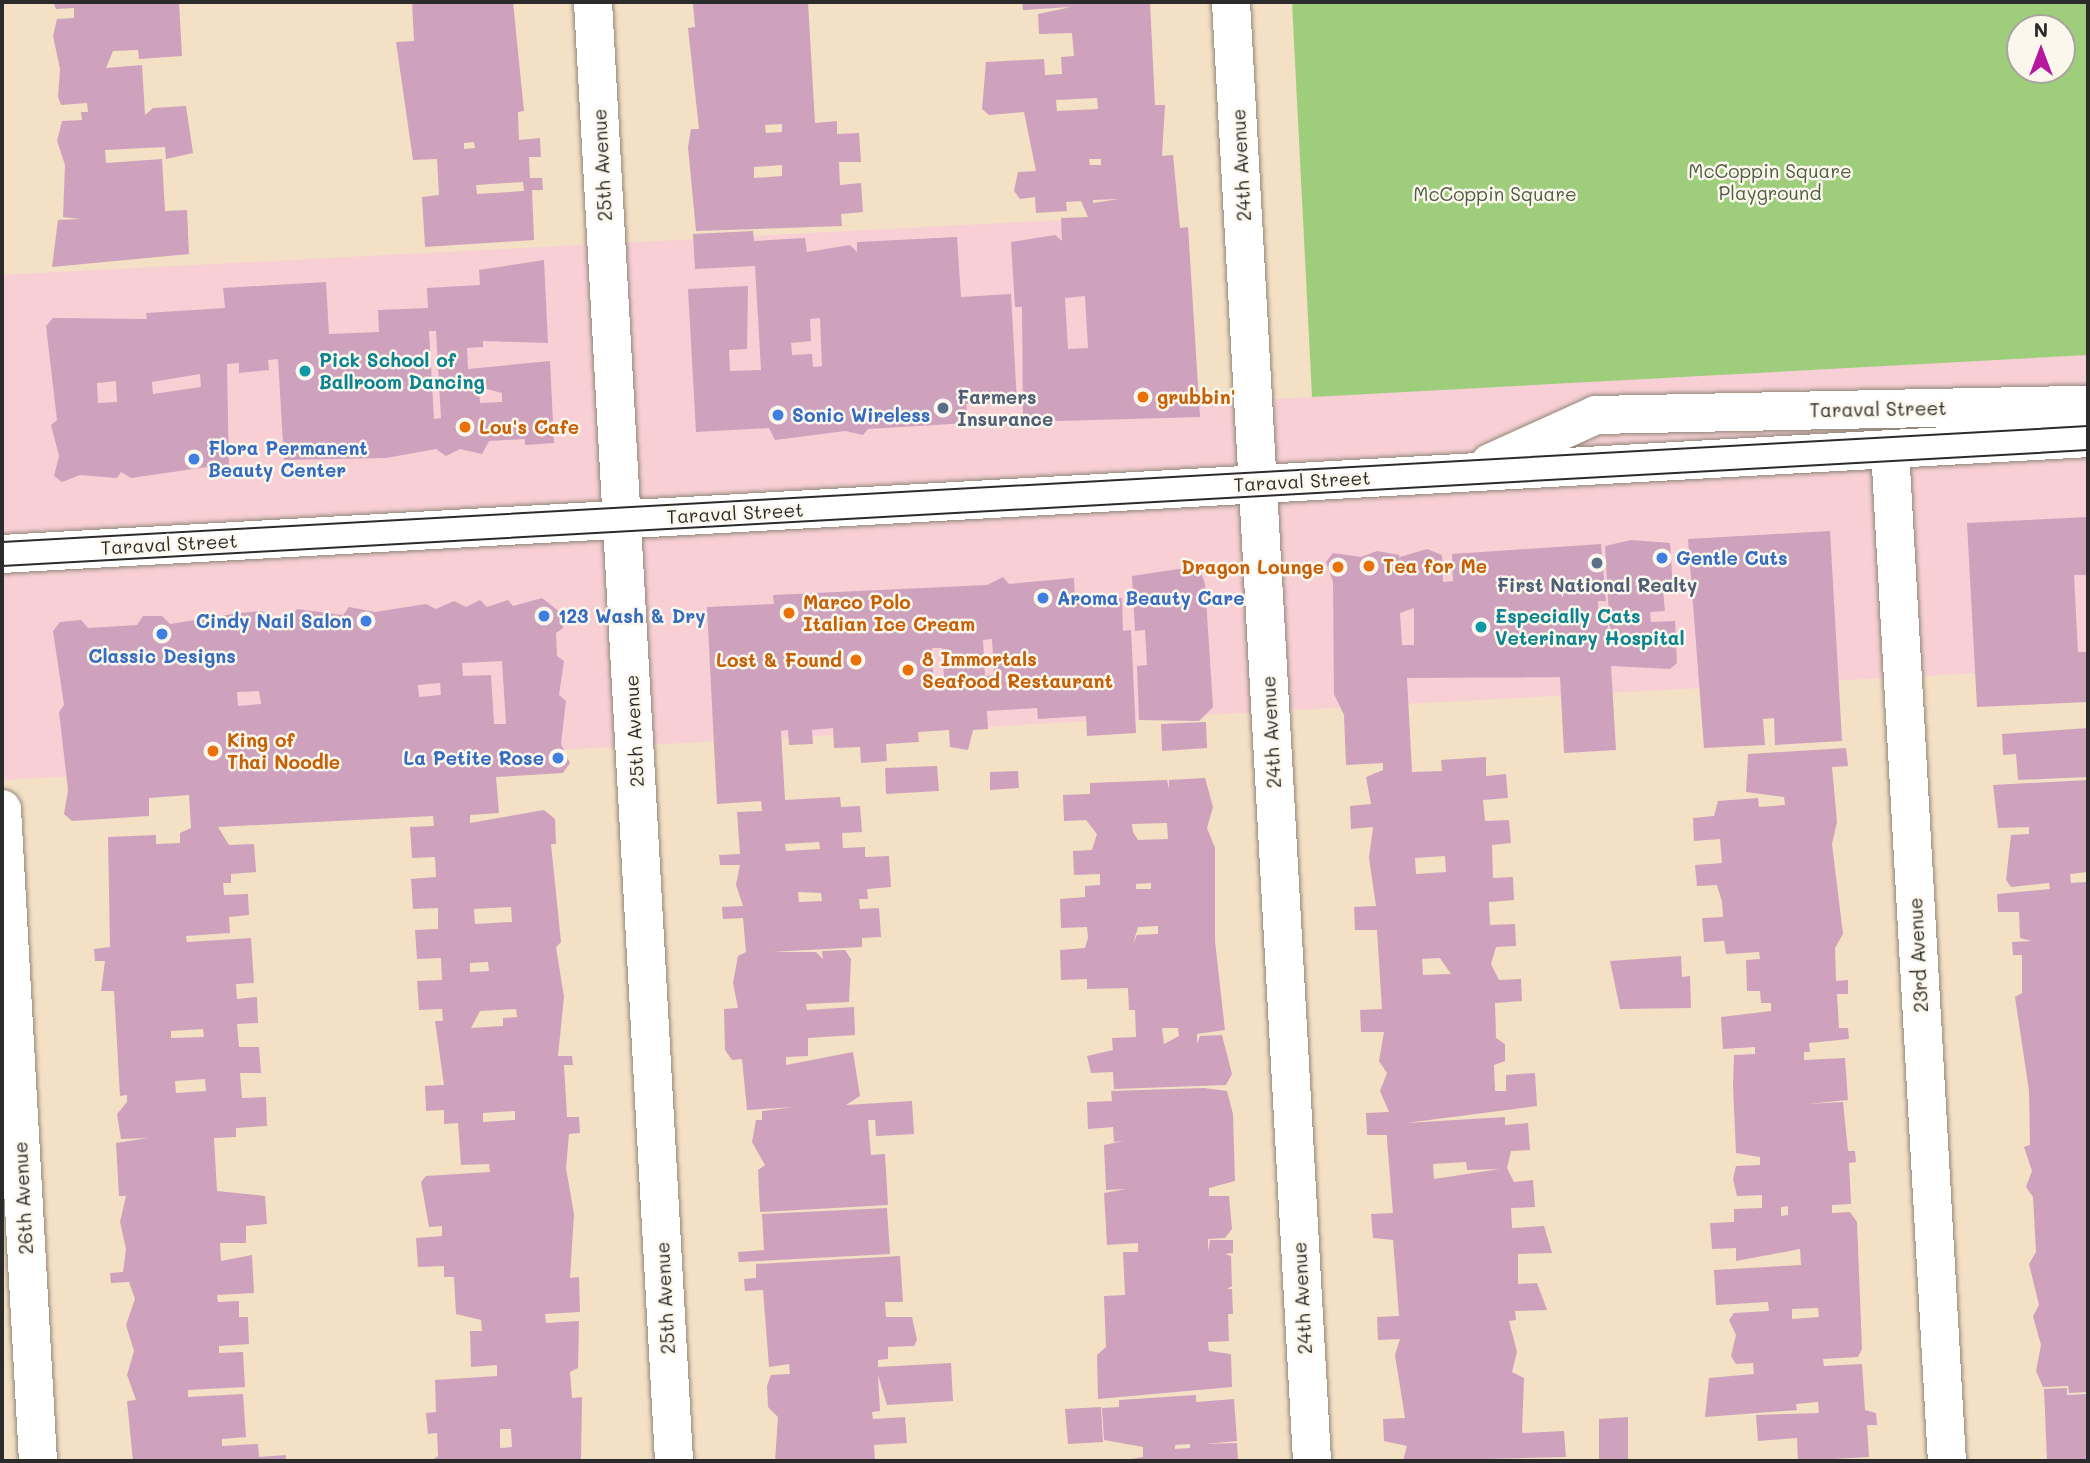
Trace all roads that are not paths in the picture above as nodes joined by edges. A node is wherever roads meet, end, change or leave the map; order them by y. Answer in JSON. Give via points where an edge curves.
{"nodes":[{"id":1,"x":593,"y":2,"type":"edge"},
{"id":2,"x":1231,"y":2,"type":"edge"},
{"id":3,"x":2088,"y":405,"type":"edge"},
{"id":4,"x":2088,"y":438,"type":"edge"},
{"id":5,"x":1890,"y":449,"type":"junction"},
{"id":6,"x":1469,"y":472,"type":"junction"},
{"id":7,"x":1258,"y":484,"type":"junction"},
{"id":8,"x":622,"y":519,"type":"junction"},
{"id":9,"x":2,"y":554,"type":"edge"},
{"id":10,"x":2,"y":809,"type":"edge"},
{"id":11,"x":38,"y":1461,"type":"edge"},
{"id":12,"x":674,"y":1461,"type":"edge"},
{"id":13,"x":1311,"y":1461,"type":"edge"},
{"id":14,"x":1947,"y":1461,"type":"edge"}],
"edges":[{"from":1,"to":8,"type":"street","name":"25th Avenue"},
{"from":2,"to":7,"type":"street","name":"24th Avenue"},
{"from":3,"to":6,"type":"street","name":"Taraval Street","via":[[1597,415]]},
{"from":4,"to":5,"type":"street","name":"Taraval Street"},
{"from":5,"to":6,"type":"street","name":"Taraval Street"},
{"from":5,"to":14,"type":"street","name":"23rd Avenue"},
{"from":6,"to":7,"type":"street","name":"Taraval Street"},
{"from":7,"to":8,"type":"street","name":"Taraval Street"},
{"from":7,"to":13,"type":"street","name":"24th Avenue"},
{"from":8,"to":9,"type":"street","name":"Taraval Street"},
{"from":8,"to":12,"type":"street","name":"25th Avenue"},
{"from":10,"to":11,"type":"street","name":"26th Avenue"}]}
